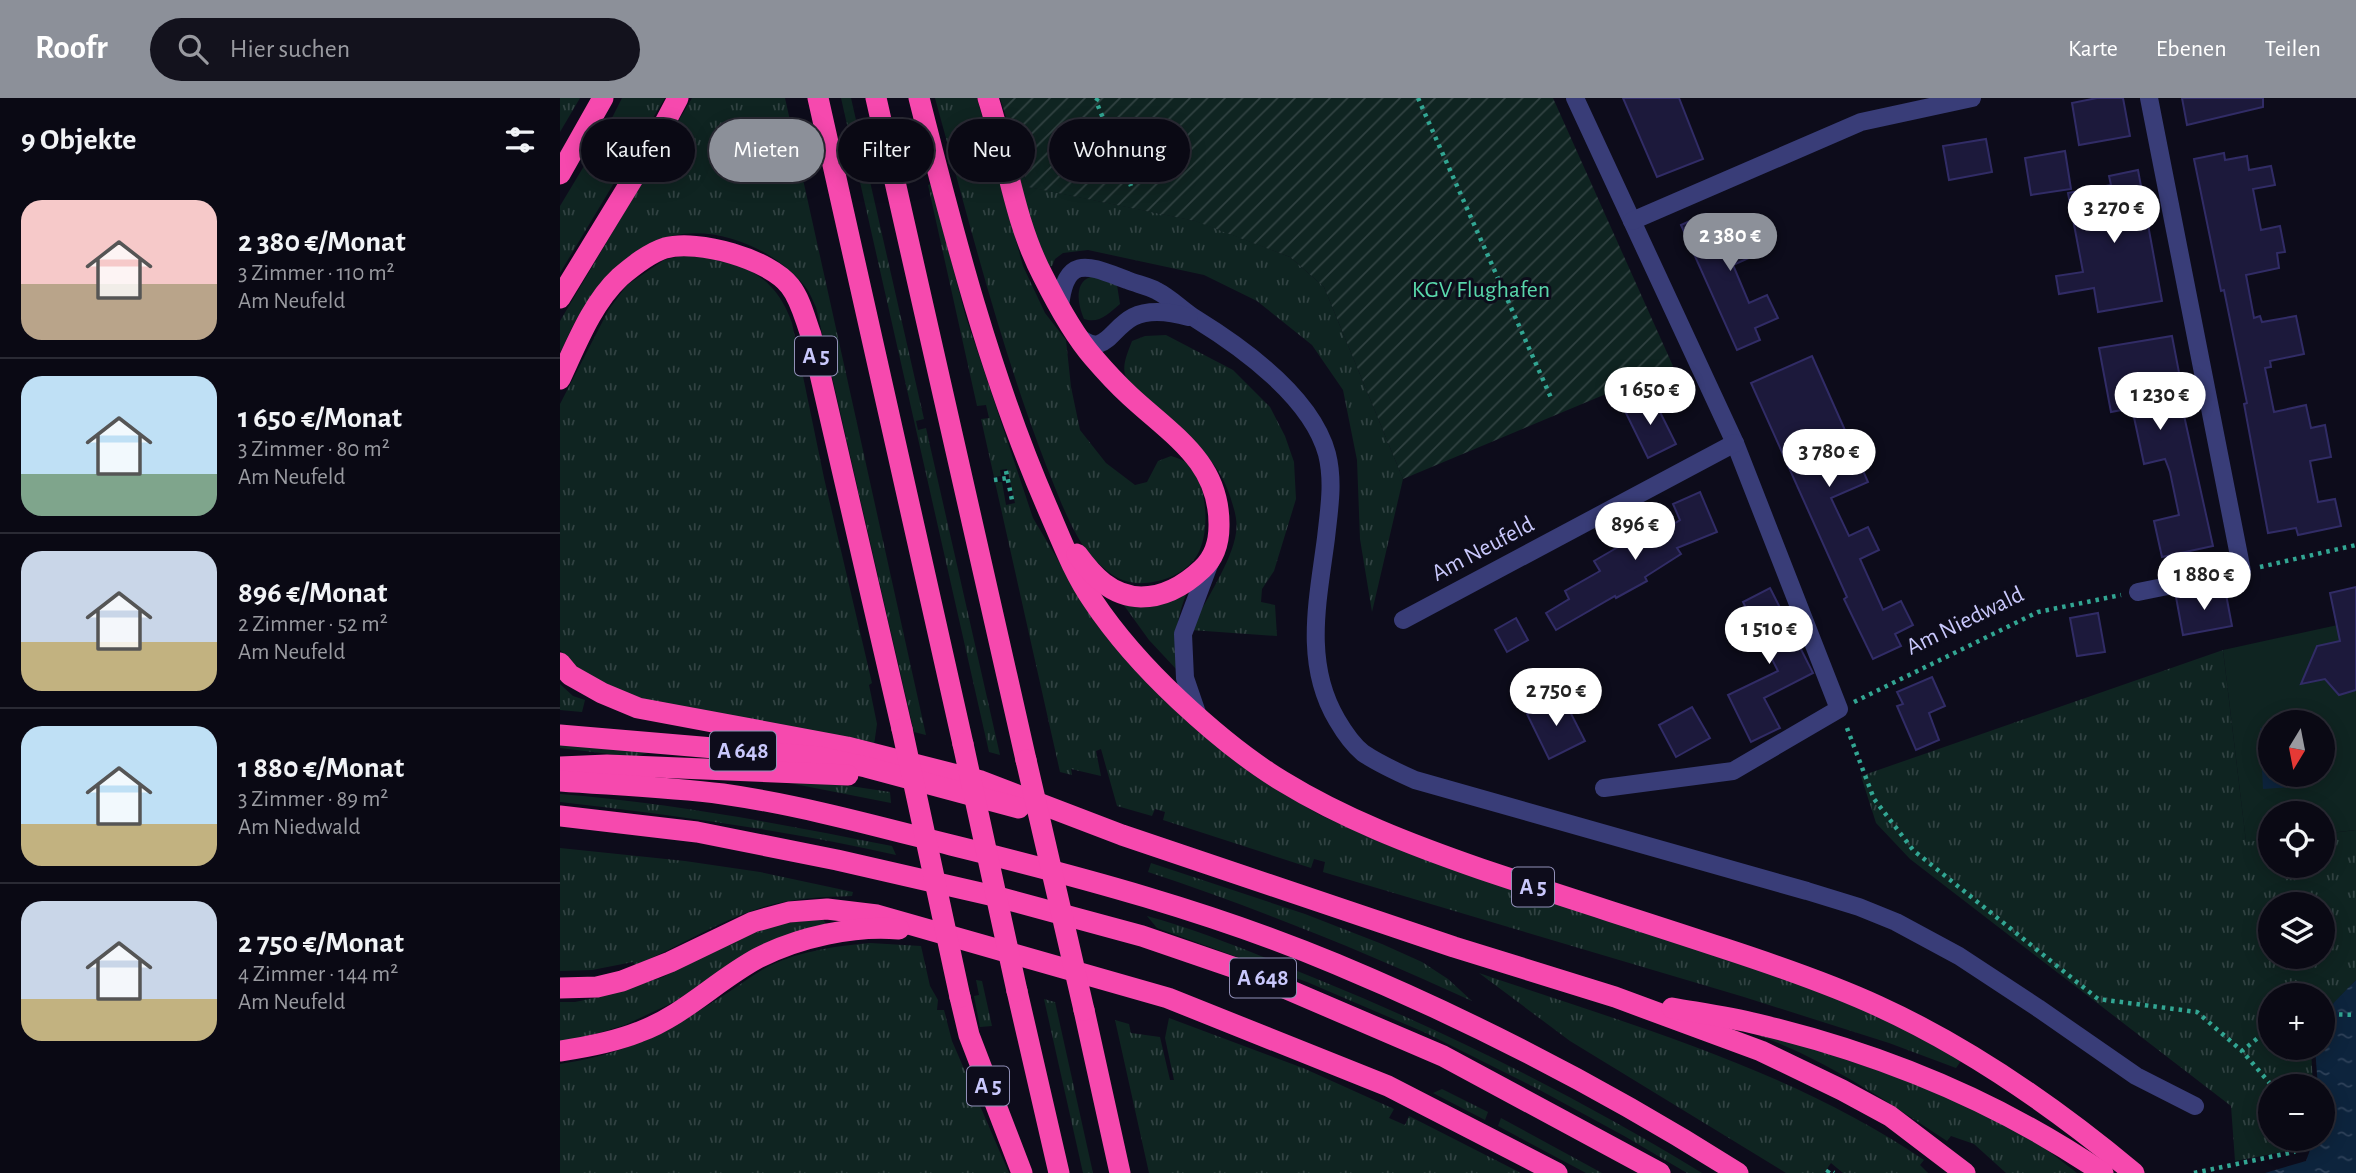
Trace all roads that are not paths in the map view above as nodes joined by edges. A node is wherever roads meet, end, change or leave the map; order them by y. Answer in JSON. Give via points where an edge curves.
{"nodes":[{"id":1,"x":603,"y":98,"type":"edge"},
{"id":2,"x":678,"y":98,"type":"edge"},
{"id":3,"x":818,"y":98,"type":"edge"},
{"id":4,"x":876,"y":98,"type":"edge"},
{"id":5,"x":919,"y":98,"type":"edge"},
{"id":6,"x":988,"y":98,"type":"edge"},
{"id":7,"x":1575,"y":98,"type":"edge"},
{"id":8,"x":1972,"y":98,"type":"edge"},
{"id":9,"x":2149,"y":98,"type":"edge"},
{"id":10,"x":560,"y":174,"type":"edge"},
{"id":11,"x":1632,"y":221,"type":"junction"},
{"id":12,"x":560,"y":298,"type":"edge"},
{"id":13,"x":1060,"y":306,"type":"junction"},
{"id":14,"x":1195,"y":319,"type":"junction"},
{"id":15,"x":1077,"y":336,"type":"junction"},
{"id":16,"x":560,"y":379,"type":"edge"},
{"id":17,"x":1735,"y":443,"type":"junction"},
{"id":18,"x":1056,"y":527,"type":"junction"},
{"id":19,"x":1210,"y":561,"type":"junction"},
{"id":20,"x":2137,"y":592,"type":"road end"},
{"id":21,"x":1404,"y":620,"type":"dead end"},
{"id":22,"x":560,"y":663,"type":"edge"},
{"id":23,"x":1199,"y":719,"type":"junction"},
{"id":24,"x":560,"y":735,"type":"edge"},
{"id":25,"x":560,"y":767,"type":"edge"},
{"id":26,"x":560,"y":781,"type":"edge"},
{"id":27,"x":923,"y":783,"type":"junction"},
{"id":28,"x":1604,"y":788,"type":"dead end"},
{"id":29,"x":560,"y":817,"type":"edge"},
{"id":30,"x":1122,"y":835,"type":"junction"},
{"id":31,"x":954,"y":935,"type":"junction"},
{"id":32,"x":560,"y":988,"type":"edge"},
{"id":33,"x":1615,"y":997,"type":"junction"},
{"id":34,"x":560,"y":1051,"type":"edge"},
{"id":35,"x":2195,"y":1106,"type":"dead end"},
{"id":36,"x":1022,"y":1173,"type":"edge"},
{"id":37,"x":1059,"y":1173,"type":"edge"},
{"id":38,"x":1120,"y":1173,"type":"edge"},
{"id":39,"x":1557,"y":1173,"type":"edge"},
{"id":40,"x":1660,"y":1173,"type":"edge"},
{"id":41,"x":1738,"y":1173,"type":"edge"},
{"id":42,"x":1965,"y":1173,"type":"edge"},
{"id":43,"x":2103,"y":1173,"type":"edge"},
{"id":44,"x":2134,"y":1173,"type":"edge"}],
"edges":[{"from":1,"to":10,"type":"highway"},
{"from":2,"to":12,"type":"highway"},
{"from":3,"to":37,"type":"highway","number":"A 5","bridge":true},
{"from":4,"to":38,"type":"highway","bridge":true},
{"from":5,"to":18,"type":"highway","number":"A 5","via":[[976,309]]},
{"from":6,"to":13,"type":"highway","via":[[1024,229]]},
{"from":7,"to":11,"type":"street"},
{"from":8,"to":11,"type":"street","via":[[1861,122]]},
{"from":9,"to":20,"type":"street","via":[[2242,571]]},
{"from":11,"to":17,"type":"street"},
{"from":13,"to":14,"type":"street","via":[[1064,284],[1073,270],[1097,269],[1158,291]]},
{"from":13,"to":15,"type":"highway"},
{"from":14,"to":15,"type":"street","via":[[1147,312],[1123,323],[1103,343],[1094,346]]},
{"from":14,"to":35,"type":"street","via":[[1265,369],[1289,393],[1315,427],[1326,452],[1330,507],[1315,658],[1332,712],[1346,736],[1362,751],[1415,780],[1807,891],[1896,922],[1991,976],[2136,1076]]},
{"from":15,"to":19,"type":"highway","via":[[1128,394],[1202,464],[1220,513],[1218,540]]},
{"from":16,"to":36,"type":"highway","number":"A 5","bridge":true,"via":[[598,304],[639,262],[666,248],[700,247],[737,255],[789,284],[811,335],[969,1035]]},
{"from":17,"to":21,"type":"street","name":"Am Neufeld"},
{"from":17,"to":28,"type":"street","via":[[1839,709],[1733,771]]},
{"from":18,"to":19,"type":"highway","via":[[1103,584],[1139,597],[1175,589]]},
{"from":18,"to":23,"type":"highway","number":"A 5","via":[[1093,602],[1141,662]]},
{"from":19,"to":23,"type":"street","via":[[1182,634],[1185,678]]},
{"from":22,"to":30,"type":"highway","via":[[570,675],[638,708],[847,747],[981,780]]},
{"from":23,"to":44,"type":"highway","number":"A 5","via":[[1278,779],[1375,830],[1778,966],[1878,1006],[1957,1048],[2093,1138]]},
{"from":24,"to":27,"type":"highway","number":"A 648","via":[[820,757]]},
{"from":25,"to":27,"type":"highway","number":"A 648","via":[[820,772]]},
{"from":26,"to":41,"type":"highway","number":"A 648","via":[[724,794],[840,817],[1064,873],[1205,915],[1334,963],[1448,1014],[1569,1075]]},
{"from":27,"to":30,"type":"highway"},
{"from":29,"to":40,"type":"highway","number":"A 648","via":[[697,832],[838,860],[1142,936],[1247,972],[1443,1056]]},
{"from":30,"to":33,"type":"highway"},
{"from":31,"to":32,"type":"highway","number":"A 648","via":[[877,915],[827,909],[789,912],[752,922],[622,981]]},
{"from":31,"to":34,"type":"highway","via":[[880,928],[795,944],[758,958],[640,1032]]},
{"from":31,"to":39,"type":"highway","number":"A 648","via":[[1168,998],[1290,1045],[1388,1086]]},
{"from":33,"to":42,"type":"highway","via":[[1761,1051],[1890,1116]]},
{"from":33,"to":43,"type":"highway","via":[[1755,1023],[1836,1046],[1970,1097],[2016,1119]]}]}
